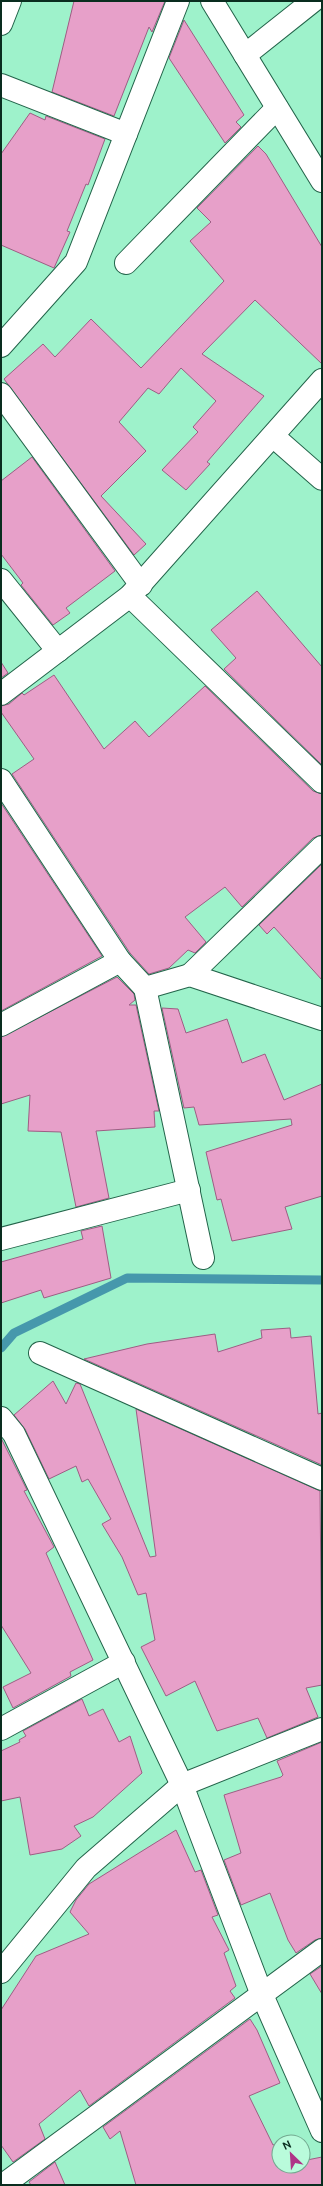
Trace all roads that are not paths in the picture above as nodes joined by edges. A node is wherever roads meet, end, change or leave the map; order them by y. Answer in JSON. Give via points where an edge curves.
{"nodes":[{"id":1,"x":10,"y":1,"type":"edge"},
{"id":2,"x":178,"y":1,"type":"edge"},
{"id":3,"x":212,"y":1,"type":"edge"},
{"id":4,"x":313,"y":1,"type":"edge"},
{"id":5,"x":1,"y":24,"type":"edge"},
{"id":6,"x":245,"y":55,"type":"junction"},
{"id":7,"x":1,"y":85,"type":"edge"},
{"id":8,"x":277,"y":108,"type":"junction"},
{"id":9,"x":126,"y":134,"type":"junction"},
{"id":10,"x":322,"y":180,"type":"edge"},
{"id":11,"x":126,"y":263,"type":"dead end"},
{"id":12,"x":1,"y":346,"type":"edge"},
{"id":13,"x":322,"y":380,"type":"edge"},
{"id":14,"x":1,"y":394,"type":"edge"},
{"id":15,"x":273,"y":436,"type":"junction"},
{"id":16,"x":322,"y":479,"type":"edge"},
{"id":17,"x":1,"y":580,"type":"edge"},
{"id":18,"x":136,"y":590,"type":"junction"},
{"id":19,"x":58,"y":651,"type":"junction"},
{"id":20,"x":1,"y":694,"type":"edge"},
{"id":21,"x":1,"y":780,"type":"edge"},
{"id":22,"x":322,"y":782,"type":"edge"},
{"id":23,"x":322,"y":847,"type":"edge"},
{"id":24,"x":120,"y":961,"type":"junction"},
{"id":25,"x":190,"y":975,"type":"junction"},
{"id":26,"x":145,"y":988,"type":"junction"},
{"id":27,"x":322,"y":1019,"type":"edge"},
{"id":28,"x":1,"y":1025,"type":"edge"},
{"id":29,"x":189,"y":1190,"type":"junction"},
{"id":30,"x":1,"y":1239,"type":"edge"},
{"id":31,"x":204,"y":1258,"type":"dead end"},
{"id":32,"x":40,"y":1353,"type":"dead end"},
{"id":33,"x":1,"y":1418,"type":"edge"},
{"id":34,"x":322,"y":1479,"type":"edge"},
{"id":35,"x":124,"y":1662,"type":"junction"},
{"id":36,"x":1,"y":1729,"type":"edge"},
{"id":37,"x":322,"y":1729,"type":"edge"},
{"id":38,"x":182,"y":1785,"type":"junction"},
{"id":39,"x":322,"y":1950,"type":"edge"},
{"id":40,"x":1,"y":1972,"type":"edge"},
{"id":41,"x":262,"y":1995,"type":"junction"},
{"id":42,"x":322,"y":2131,"type":"edge"},
{"id":43,"x":3,"y":2185,"type":"edge"}],
"edges":[{"from":1,"to":5,"type":"street"},
{"from":2,"to":9,"type":"street"},
{"from":3,"to":6,"type":"street"},
{"from":4,"to":6,"type":"street"},
{"from":6,"to":8,"type":"street"},
{"from":7,"to":9,"type":"street"},
{"from":8,"to":10,"type":"street"},
{"from":8,"to":11,"type":"street"},
{"from":9,"to":12,"type":"street","via":[[76,262]]},
{"from":13,"to":15,"type":"street"},
{"from":14,"to":18,"type":"street"},
{"from":15,"to":16,"type":"street"},
{"from":15,"to":18,"type":"street"},
{"from":17,"to":19,"type":"street"},
{"from":18,"to":19,"type":"street"},
{"from":18,"to":22,"type":"street"},
{"from":19,"to":20,"type":"street"},
{"from":21,"to":24,"type":"street"},
{"from":23,"to":25,"type":"street"},
{"from":24,"to":26,"type":"street"},
{"from":24,"to":28,"type":"street"},
{"from":25,"to":26,"type":"street"},
{"from":25,"to":27,"type":"street"},
{"from":26,"to":29,"type":"street"},
{"from":29,"to":30,"type":"street"},
{"from":29,"to":31,"type":"street"},
{"from":32,"to":34,"type":"street"},
{"from":33,"to":35,"type":"street","via":[[14,1434]]},
{"from":35,"to":36,"type":"street"},
{"from":35,"to":38,"type":"street"},
{"from":37,"to":38,"type":"street"},
{"from":38,"to":40,"type":"street","via":[[86,1868]]},
{"from":38,"to":41,"type":"street"},
{"from":39,"to":41,"type":"street"},
{"from":41,"to":42,"type":"street"},
{"from":41,"to":43,"type":"street"}]}
